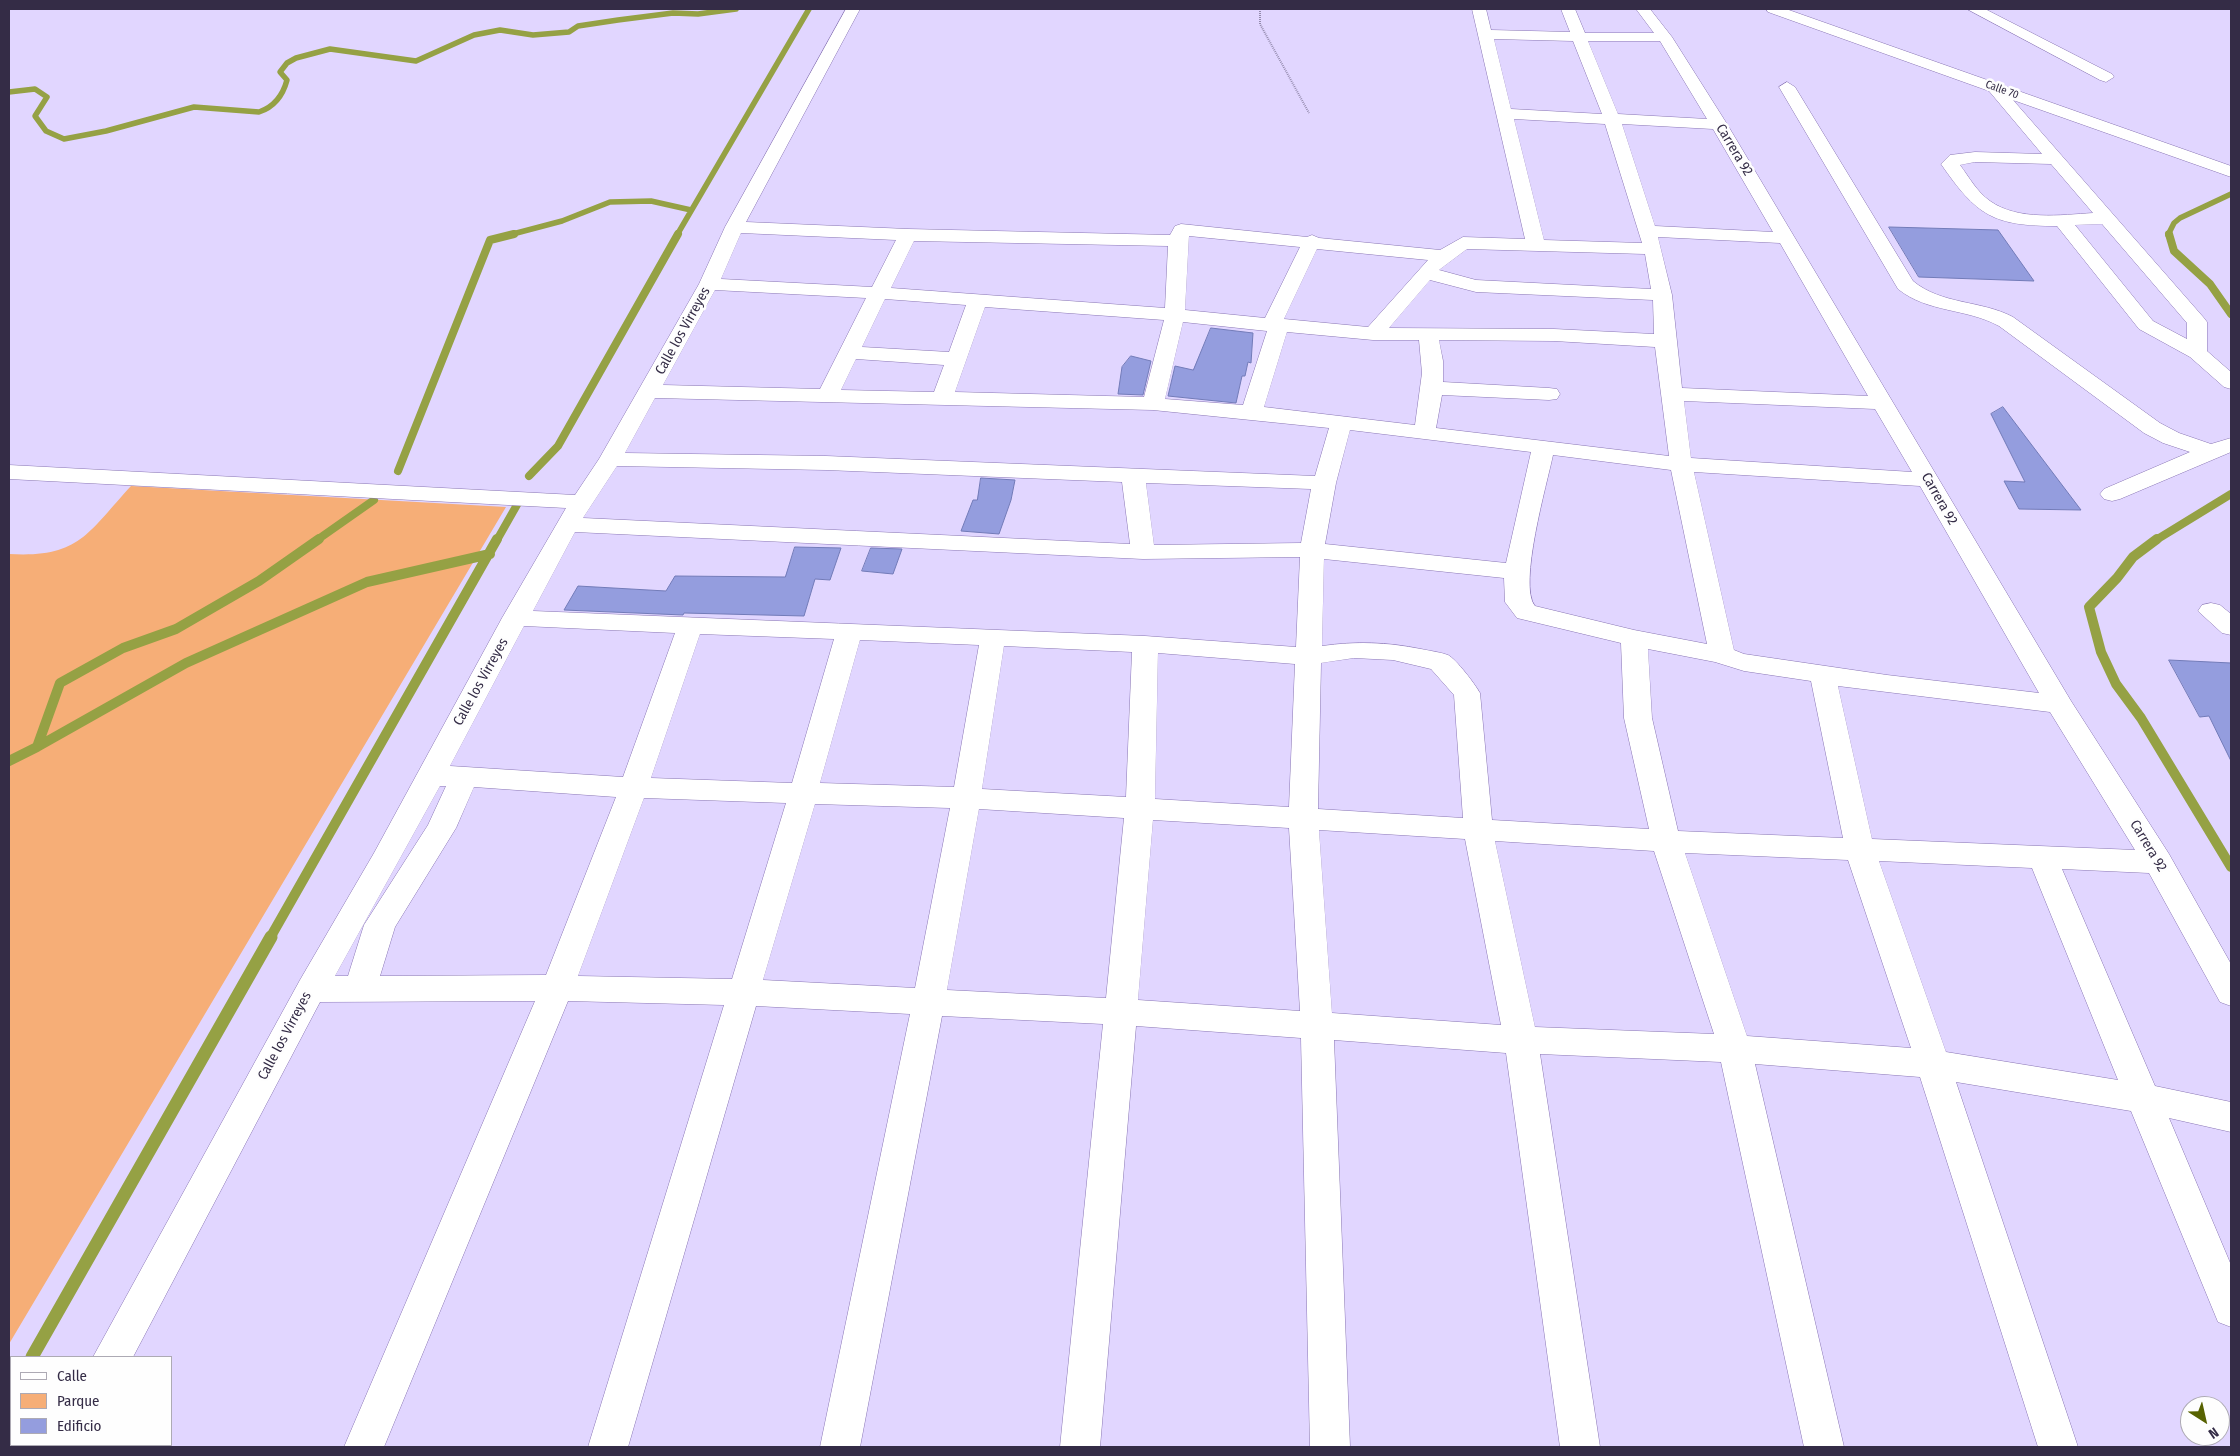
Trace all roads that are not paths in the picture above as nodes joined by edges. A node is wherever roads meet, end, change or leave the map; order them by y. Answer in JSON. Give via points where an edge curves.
{"nodes":[{"id":1,"x":852,"y":9,"type":"edge"},
{"id":2,"x":1479,"y":9,"type":"edge"},
{"id":3,"x":1568,"y":9,"type":"edge"},
{"id":4,"x":1643,"y":9,"type":"edge"},
{"id":5,"x":1773,"y":9,"type":"edge"},
{"id":6,"x":1974,"y":9,"type":"edge"},
{"id":7,"x":1485,"y":34,"type":"junction"},
{"id":8,"x":1578,"y":37,"type":"junction"},
{"id":9,"x":1665,"y":37,"type":"junction"},
{"id":10,"x":2106,"y":77,"type":"dead end"},
{"id":11,"x":1787,"y":87,"type":"dead end"},
{"id":12,"x":1994,"y":88,"type":"junction"},
{"id":13,"x":1505,"y":114,"type":"junction"},
{"id":14,"x":1612,"y":119,"type":"junction"},
{"id":15,"x":1719,"y":124,"type":"junction"},
{"id":16,"x":2057,"y":159,"type":"junction"},
{"id":17,"x":2231,"y":172,"type":"edge"},
{"id":18,"x":2108,"y":218,"type":"junction"},
{"id":19,"x":2062,"y":219,"type":"junction"},
{"id":20,"x":734,"y":226,"type":"junction"},
{"id":21,"x":908,"y":235,"type":"junction"},
{"id":22,"x":1787,"y":238,"type":"junction"},
{"id":23,"x":1650,"y":240,"type":"junction"},
{"id":24,"x":1178,"y":241,"type":"junction"},
{"id":25,"x":1312,"y":241,"type":"junction"},
{"id":26,"x":1536,"y":245,"type":"junction"},
{"id":27,"x":1445,"y":256,"type":"junction"},
{"id":28,"x":1426,"y":273,"type":"junction"},
{"id":29,"x":709,"y":284,"type":"junction"},
{"id":30,"x":879,"y":293,"type":"junction"},
{"id":31,"x":1662,"y":295,"type":"junction"},
{"id":32,"x":977,"y":302,"type":"junction"},
{"id":33,"x":1176,"y":315,"type":"junction"},
{"id":34,"x":1275,"y":326,"type":"junction"},
{"id":35,"x":1373,"y":334,"type":"junction"},
{"id":36,"x":1428,"y":336,"type":"junction"},
{"id":37,"x":1665,"y":341,"type":"junction"},
{"id":38,"x":848,"y":352,"type":"junction"},
{"id":39,"x":2196,"y":353,"type":"junction"},
{"id":40,"x":955,"y":359,"type":"junction"},
{"id":41,"x":2231,"y":383,"type":"edge"},
{"id":42,"x":1434,"y":388,"type":"junction"},
{"id":43,"x":650,"y":390,"type":"junction"},
{"id":44,"x":828,"y":394,"type":"junction"},
{"id":45,"x":1549,"y":394,"type":"dead end"},
{"id":46,"x":1671,"y":394,"type":"junction"},
{"id":47,"x":942,"y":399,"type":"junction"},
{"id":48,"x":1882,"y":403,"type":"junction"},
{"id":49,"x":1153,"y":404,"type":"junction"},
{"id":50,"x":1252,"y":412,"type":"junction"},
{"id":51,"x":1341,"y":423,"type":"junction"},
{"id":52,"x":1424,"y":434,"type":"junction"},
{"id":53,"x":1543,"y":448,"type":"junction"},
{"id":54,"x":2221,"y":448,"type":"edge"},
{"id":55,"x":610,"y":459,"type":"junction"},
{"id":56,"x":1681,"y":464,"type":"junction"},
{"id":57,"x":9,"y":472,"type":"edge"},
{"id":58,"x":1134,"y":476,"type":"junction"},
{"id":59,"x":1928,"y":480,"type":"junction"},
{"id":60,"x":1324,"y":483,"type":"junction"},
{"id":61,"x":2112,"y":494,"type":"dead end"},
{"id":62,"x":581,"y":502,"type":"junction"},
{"id":63,"x":567,"y":524,"type":"junction"},
{"id":64,"x":1312,"y":550,"type":"junction"},
{"id":65,"x":1143,"y":552,"type":"junction"},
{"id":66,"x":1516,"y":572,"type":"junction"},
{"id":67,"x":2211,"y":611,"type":"dead end"},
{"id":68,"x":516,"y":618,"type":"junction"},
{"id":69,"x":691,"y":624,"type":"junction"},
{"id":70,"x":2231,"y":627,"type":"edge"},
{"id":71,"x":848,"y":633,"type":"junction"},
{"id":72,"x":993,"y":637,"type":"junction"},
{"id":73,"x":1634,"y":638,"type":"junction"},
{"id":74,"x":1145,"y":644,"type":"junction"},
{"id":75,"x":1722,"y":655,"type":"junction"},
{"id":76,"x":1308,"y":656,"type":"junction"},
{"id":77,"x":1823,"y":676,"type":"junction"},
{"id":78,"x":2059,"y":704,"type":"junction"},
{"id":79,"x":429,"y":776,"type":"junction"},
{"id":80,"x":465,"y":776,"type":"junction"},
{"id":81,"x":634,"y":788,"type":"junction"},
{"id":82,"x":803,"y":794,"type":"junction"},
{"id":83,"x":967,"y":798,"type":"junction"},
{"id":84,"x":1140,"y":808,"type":"junction"},
{"id":85,"x":1303,"y":818,"type":"junction"},
{"id":86,"x":1478,"y":829,"type":"junction"},
{"id":87,"x":1666,"y":841,"type":"junction"},
{"id":88,"x":1860,"y":850,"type":"junction"},
{"id":89,"x":2042,"y":856,"type":"junction"},
{"id":90,"x":386,"y":859,"type":"junction"},
{"id":91,"x":2158,"y":862,"type":"junction"},
{"id":92,"x":417,"y":865,"type":"junction"},
{"id":93,"x":360,"y":988,"type":"junction"},
{"id":94,"x":557,"y":988,"type":"junction"},
{"id":95,"x":311,"y":989,"type":"junction"},
{"id":96,"x":744,"y":992,"type":"junction"},
{"id":97,"x":2231,"y":992,"type":"edge"},
{"id":98,"x":930,"y":1002,"type":"junction"},
{"id":99,"x":1121,"y":1012,"type":"junction"},
{"id":100,"x":1317,"y":1027,"type":"junction"},
{"id":101,"x":1521,"y":1040,"type":"junction"},
{"id":102,"x":1735,"y":1050,"type":"junction"},
{"id":103,"x":1933,"y":1064,"type":"junction"},
{"id":104,"x":2142,"y":1098,"type":"junction"},
{"id":105,"x":2231,"y":1117,"type":"edge"},
{"id":106,"x":2231,"y":1309,"type":"edge"},
{"id":107,"x":113,"y":1356,"type":"edge"},
{"id":108,"x":364,"y":1447,"type":"edge"},
{"id":109,"x":608,"y":1447,"type":"edge"},
{"id":110,"x":840,"y":1447,"type":"edge"},
{"id":111,"x":1080,"y":1447,"type":"edge"},
{"id":112,"x":1330,"y":1447,"type":"edge"},
{"id":113,"x":1580,"y":1447,"type":"edge"},
{"id":114,"x":1824,"y":1447,"type":"edge"},
{"id":115,"x":2058,"y":1447,"type":"edge"}],
"edges":[{"from":1,"to":20,"type":"street","name":"Calle los Virreyes"},
{"from":2,"to":7,"type":"street"},
{"from":3,"to":8,"type":"street"},
{"from":4,"to":9,"type":"street","name":"Carrera 92"},
{"from":5,"to":12,"type":"street","name":"Calle 70"},
{"from":6,"to":10,"type":"street"},
{"from":7,"to":8,"type":"street"},
{"from":7,"to":13,"type":"street"},
{"from":8,"to":9,"type":"street"},
{"from":8,"to":14,"type":"street"},
{"from":9,"to":15,"type":"street","name":"Carrera 92"},
{"from":11,"to":54,"type":"street","via":[[1905,285],[1915,294],[2005,321],[2152,428],[2170,438]]},
{"from":12,"to":16,"type":"street"},
{"from":12,"to":17,"type":"street","name":"Calle 70"},
{"from":13,"to":14,"type":"street"},
{"from":13,"to":26,"type":"street"},
{"from":14,"to":15,"type":"street"},
{"from":14,"to":23,"type":"street"},
{"from":15,"to":22,"type":"street","name":"Carrera 92"},
{"from":16,"to":18,"type":"street"},
{"from":16,"to":19,"type":"street","via":[[1975,158],[1956,159],[1950,164],[1984,206],[2021,218]]},
{"from":18,"to":19,"type":"street"},
{"from":18,"to":39,"type":"street","via":[[2197,322]]},
{"from":19,"to":39,"type":"street","via":[[2146,325]]},
{"from":20,"to":21,"type":"street"},
{"from":20,"to":29,"type":"street","name":"Calle los Virreyes"},
{"from":21,"to":24,"type":"street"},
{"from":21,"to":30,"type":"street"},
{"from":22,"to":23,"type":"street"},
{"from":22,"to":48,"type":"street","name":"Carrera 92"},
{"from":23,"to":26,"type":"street"},
{"from":23,"to":31,"type":"street"},
{"from":24,"to":25,"type":"street","via":[[1181,230]]},
{"from":24,"to":33,"type":"street"},
{"from":25,"to":27,"type":"street"},
{"from":25,"to":34,"type":"street"},
{"from":26,"to":27,"type":"street","via":[[1463,244]]},
{"from":27,"to":28,"type":"street"},
{"from":28,"to":31,"type":"street","via":[[1476,286]]},
{"from":28,"to":35,"type":"street"},
{"from":29,"to":30,"type":"street"},
{"from":29,"to":43,"type":"street","name":"Calle los Virreyes"},
{"from":30,"to":32,"type":"street"},
{"from":30,"to":38,"type":"street"},
{"from":31,"to":37,"type":"street"},
{"from":32,"to":33,"type":"street"},
{"from":32,"to":40,"type":"street"},
{"from":33,"to":34,"type":"street"},
{"from":33,"to":49,"type":"street"},
{"from":34,"to":35,"type":"street"},
{"from":34,"to":50,"type":"street"},
{"from":35,"to":36,"type":"street"},
{"from":36,"to":37,"type":"street","via":[[1554,335]]},
{"from":36,"to":42,"type":"street"},
{"from":37,"to":46,"type":"street"},
{"from":38,"to":40,"type":"street"},
{"from":38,"to":44,"type":"street"},
{"from":39,"to":41,"type":"street"},
{"from":40,"to":47,"type":"street"},
{"from":42,"to":45,"type":"street"},
{"from":42,"to":52,"type":"street"},
{"from":43,"to":44,"type":"street"},
{"from":43,"to":55,"type":"street","name":"Calle los Virreyes"},
{"from":44,"to":47,"type":"street"},
{"from":46,"to":48,"type":"street"},
{"from":46,"to":56,"type":"street"},
{"from":47,"to":49,"type":"street"},
{"from":48,"to":59,"type":"street","name":"Carrera 92"},
{"from":49,"to":50,"type":"street"},
{"from":50,"to":51,"type":"street"},
{"from":51,"to":52,"type":"street"},
{"from":51,"to":60,"type":"street"},
{"from":52,"to":53,"type":"street"},
{"from":53,"to":56,"type":"street"},
{"from":53,"to":66,"type":"street"},
{"from":54,"to":61,"type":"street"},
{"from":55,"to":58,"type":"street","via":[[826,463]]},
{"from":55,"to":62,"type":"street","name":"Calle los Virreyes"},
{"from":56,"to":59,"type":"street"},
{"from":56,"to":75,"type":"street"},
{"from":57,"to":62,"type":"street"},
{"from":58,"to":60,"type":"street"},
{"from":58,"to":65,"type":"street"},
{"from":59,"to":78,"type":"street","name":"Carrera 92"},
{"from":60,"to":64,"type":"street"},
{"from":62,"to":63,"type":"street","name":"Calle los Virreyes"},
{"from":63,"to":65,"type":"street"},
{"from":63,"to":68,"type":"street","name":"Calle los Virreyes"},
{"from":64,"to":65,"type":"street"},
{"from":64,"to":66,"type":"street"},
{"from":64,"to":76,"type":"street"},
{"from":66,"to":73,"type":"street","via":[[1518,602],[1526,612]]},
{"from":67,"to":70,"type":"street"},
{"from":68,"to":69,"type":"street"},
{"from":68,"to":79,"type":"street","name":"Calle los Virreyes"},
{"from":69,"to":71,"type":"street"},
{"from":69,"to":81,"type":"street"},
{"from":71,"to":72,"type":"street"},
{"from":71,"to":82,"type":"street"},
{"from":72,"to":74,"type":"street"},
{"from":72,"to":83,"type":"street"},
{"from":73,"to":75,"type":"street"},
{"from":73,"to":87,"type":"street","via":[[1638,718]]},
{"from":74,"to":76,"type":"street"},
{"from":74,"to":84,"type":"street"},
{"from":75,"to":77,"type":"street","via":[[1733,661]]},
{"from":76,"to":85,"type":"street"},
{"from":76,"to":86,"type":"street","via":[[1354,650],[1394,652],[1440,662],[1468,693]]},
{"from":77,"to":78,"type":"street"},
{"from":77,"to":88,"type":"street"},
{"from":78,"to":91,"type":"street","name":"Carrera 92"},
{"from":79,"to":80,"type":"street"},
{"from":79,"to":90,"type":"street","name":"Calle los Virreyes"},
{"from":80,"to":81,"type":"street"},
{"from":80,"to":92,"type":"street","via":[[441,828]]},
{"from":81,"to":82,"type":"street"},
{"from":81,"to":94,"type":"street"},
{"from":82,"to":83,"type":"street"},
{"from":82,"to":96,"type":"street"},
{"from":83,"to":84,"type":"street"},
{"from":83,"to":98,"type":"street"},
{"from":84,"to":85,"type":"street"},
{"from":84,"to":99,"type":"street"},
{"from":85,"to":86,"type":"street"},
{"from":85,"to":100,"type":"street"},
{"from":86,"to":87,"type":"street"},
{"from":86,"to":101,"type":"street"},
{"from":87,"to":88,"type":"street"},
{"from":87,"to":102,"type":"street"},
{"from":88,"to":89,"type":"street"},
{"from":88,"to":103,"type":"street"},
{"from":89,"to":91,"type":"street"},
{"from":89,"to":104,"type":"street"},
{"from":90,"to":92,"type":"street"},
{"from":90,"to":95,"type":"street","name":"Calle los Virreyes"},
{"from":91,"to":97,"type":"street","name":"Carrera 92"},
{"from":92,"to":93,"type":"street","via":[[380,925]]},
{"from":93,"to":94,"type":"street"},
{"from":93,"to":95,"type":"street"},
{"from":94,"to":96,"type":"street"},
{"from":94,"to":108,"type":"street"},
{"from":95,"to":107,"type":"street","name":"Calle los Virreyes"},
{"from":96,"to":98,"type":"street"},
{"from":96,"to":109,"type":"street"},
{"from":98,"to":99,"type":"street"},
{"from":98,"to":110,"type":"street"},
{"from":99,"to":100,"type":"street"},
{"from":99,"to":111,"type":"street"},
{"from":100,"to":101,"type":"street"},
{"from":100,"to":112,"type":"street"},
{"from":101,"to":102,"type":"street"},
{"from":101,"to":113,"type":"street"},
{"from":102,"to":103,"type":"street"},
{"from":102,"to":114,"type":"street"},
{"from":103,"to":104,"type":"street"},
{"from":103,"to":115,"type":"street"},
{"from":104,"to":105,"type":"street"},
{"from":104,"to":106,"type":"street"}]}
